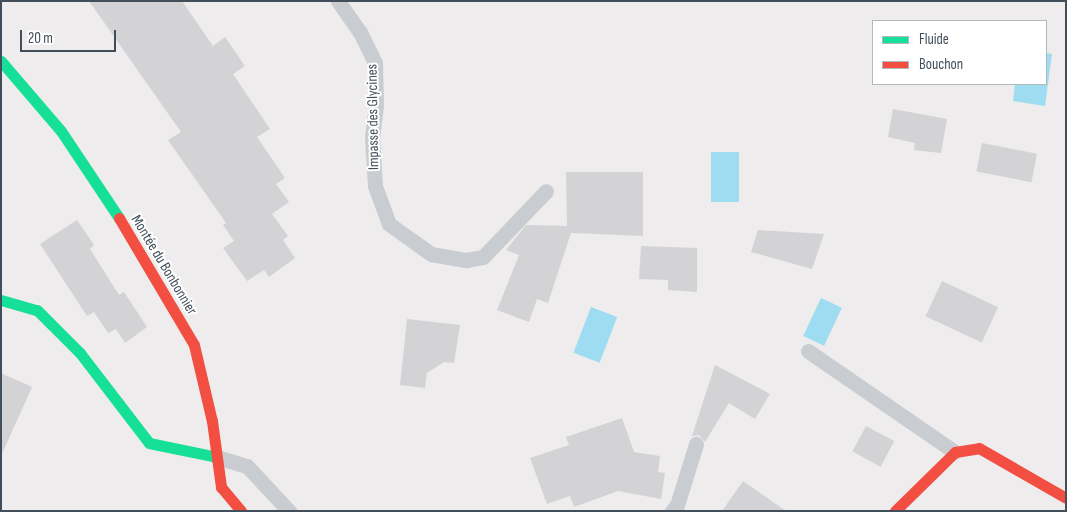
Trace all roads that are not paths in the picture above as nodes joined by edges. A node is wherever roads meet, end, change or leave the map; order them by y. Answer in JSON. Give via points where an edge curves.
{"nodes":[{"id":1,"x":338,"y":1,"type":"edge"},
{"id":2,"x":1,"y":61,"type":"edge"},
{"id":3,"x":546,"y":191,"type":"dead end"},
{"id":4,"x":1,"y":300,"type":"edge"},
{"id":5,"x":808,"y":351,"type":"dead end"},
{"id":6,"x":696,"y":444,"type":"dead end"},
{"id":7,"x":955,"y":452,"type":"junction"},
{"id":8,"x":217,"y":457,"type":"junction"},
{"id":9,"x":1066,"y":498,"type":"edge"},
{"id":10,"x":241,"y":511,"type":"edge"},
{"id":11,"x":289,"y":511,"type":"edge"},
{"id":12,"x":672,"y":511,"type":"edge"},
{"id":13,"x":895,"y":511,"type":"edge"}],
"edges":[{"from":1,"to":3,"type":"lane","name":"Impasse des Glycines","via":[[360,32],[375,63],[376,105],[372,137],[375,186],[389,224],[431,254],[466,260],[483,257]]},
{"from":2,"to":8,"type":"street","name":"Montée du Bonbonnier","via":[[61,131],[143,254],[194,345]]},
{"from":4,"to":8,"type":"street","via":[[36,310],[80,353],[150,443]]},
{"from":5,"to":7,"type":"lane"},
{"from":6,"to":12,"type":"lane","via":[[678,504]]},
{"from":7,"to":9,"type":"street","via":[[978,448]]},
{"from":7,"to":13,"type":"street"},
{"from":8,"to":10,"type":"street","name":"Montée du Bonbonnier","via":[[221,487]]},
{"from":8,"to":11,"type":"lane","via":[[247,466]]}]}
